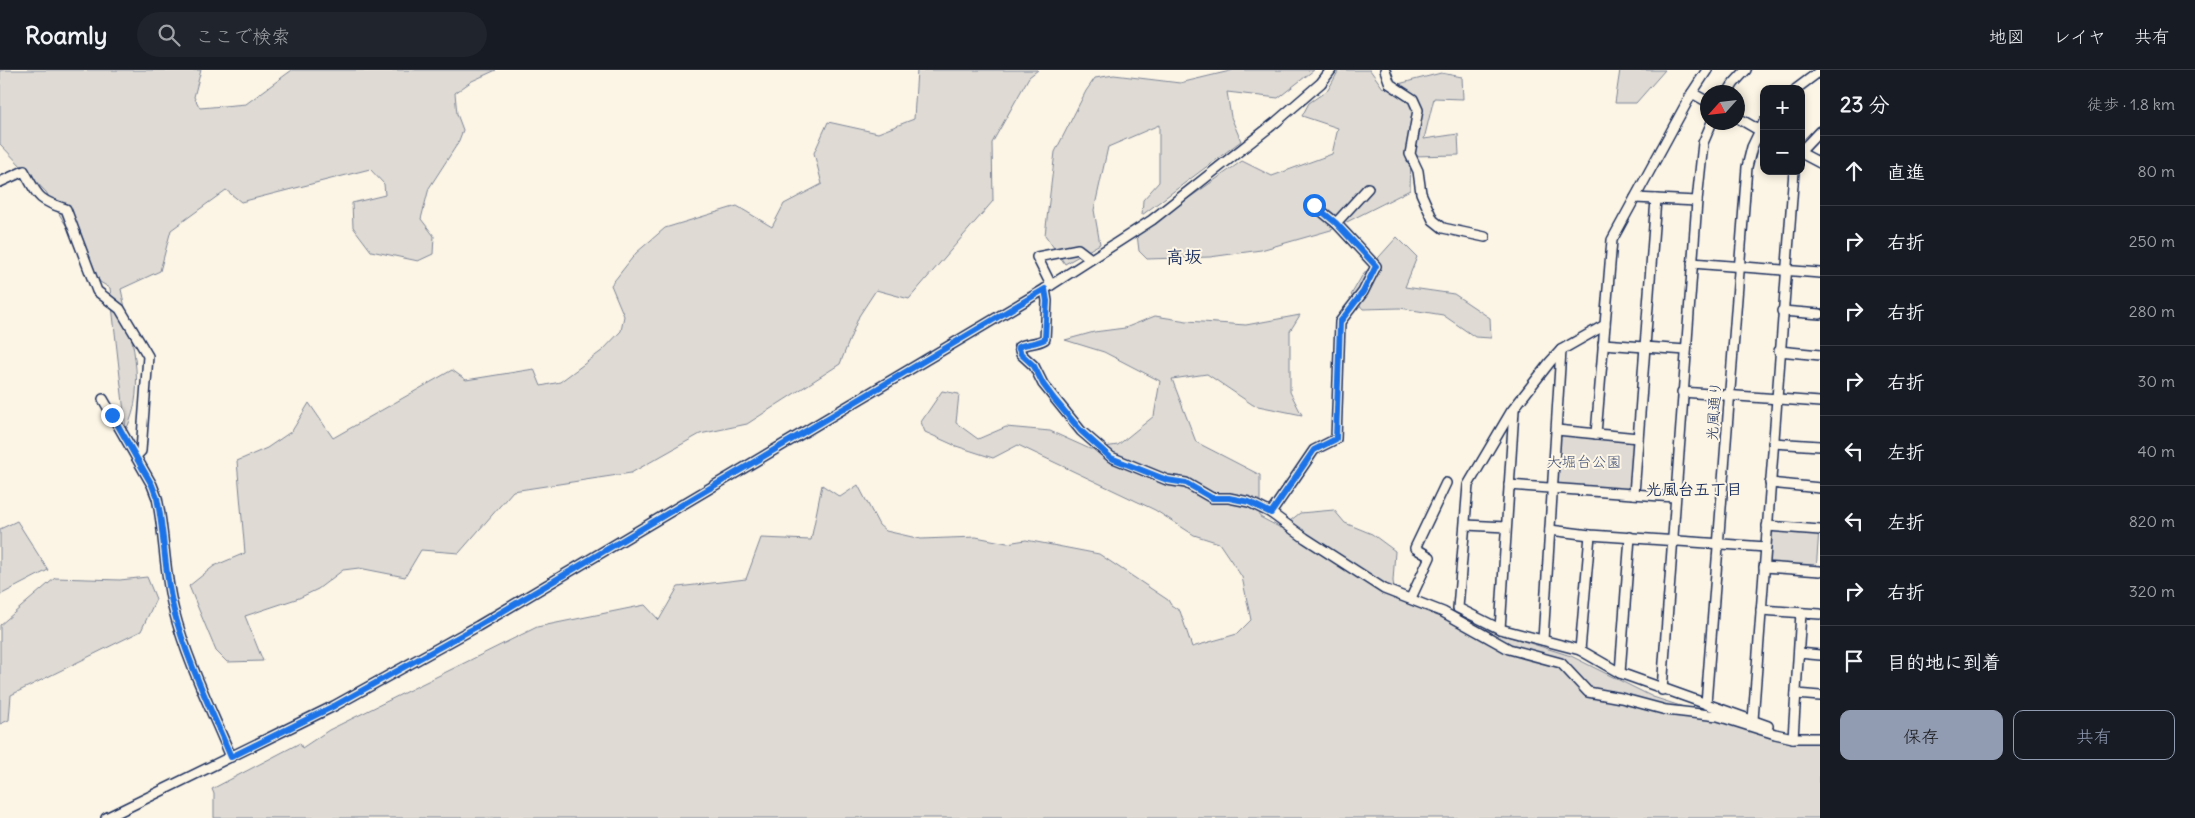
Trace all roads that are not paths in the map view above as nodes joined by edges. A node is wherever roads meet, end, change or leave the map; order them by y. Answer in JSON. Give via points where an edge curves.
{"nodes":[{"id":1,"x":1330,"y":70,"type":"edge"},
{"id":2,"x":1385,"y":70,"type":"edge"},
{"id":3,"x":1708,"y":70,"type":"edge"},
{"id":4,"x":1746,"y":70,"type":"edge"},
{"id":5,"x":1820,"y":71,"type":"edge"},
{"id":6,"x":1733,"y":85,"type":"edge"},
{"id":7,"x":1801,"y":85,"type":"edge"},
{"id":8,"x":1692,"y":93,"type":"junction"},
{"id":9,"x":1700,"y":98,"type":"edge"},
{"id":10,"x":1745,"y":121,"type":"edge"},
{"id":11,"x":1760,"y":127,"type":"edge"},
{"id":12,"x":1709,"y":130,"type":"edge"},
{"id":13,"x":1761,"y":130,"type":"edge"},
{"id":14,"x":1820,"y":130,"type":"edge"},
{"id":15,"x":1805,"y":147,"type":"edge"},
{"id":16,"x":1805,"y":154,"type":"edge"},
{"id":17,"x":1820,"y":163,"type":"edge"},
{"id":18,"x":1794,"y":175,"type":"edge"},
{"id":19,"x":0,"y":182,"type":"edge"},
{"id":20,"x":1368,"y":188,"type":"dead end"},
{"id":21,"x":1635,"y":198,"type":"junction"},
{"id":22,"x":1656,"y":199,"type":"junction"},
{"id":23,"x":1697,"y":201,"type":"junction"},
{"id":24,"x":1314,"y":205,"type":"dead end"},
{"id":25,"x":1336,"y":223,"type":"junction"},
{"id":26,"x":1485,"y":237,"type":"dead end"},
{"id":27,"x":1091,"y":259,"type":"junction"},
{"id":28,"x":1692,"y":263,"type":"junction"},
{"id":29,"x":1740,"y":268,"type":"junction"},
{"id":30,"x":1785,"y":270,"type":"junction"},
{"id":31,"x":1820,"y":273,"type":"edge"},
{"id":32,"x":1048,"y":287,"type":"junction"},
{"id":33,"x":1782,"y":312,"type":"junction"},
{"id":34,"x":1820,"y":314,"type":"edge"},
{"id":35,"x":1605,"y":324,"type":"junction"},
{"id":36,"x":1603,"y":344,"type":"junction"},
{"id":37,"x":1645,"y":347,"type":"junction"},
{"id":38,"x":1561,"y":350,"type":"junction"},
{"id":39,"x":1686,"y":350,"type":"junction"},
{"id":40,"x":1779,"y":351,"type":"junction"},
{"id":41,"x":1820,"y":355,"type":"edge"},
{"id":42,"x":1682,"y":392,"type":"junction"},
{"id":43,"x":1729,"y":396,"type":"junction"},
{"id":44,"x":103,"y":399,"type":"dead end"},
{"id":45,"x":1776,"y":399,"type":"junction"},
{"id":46,"x":1820,"y":402,"type":"edge"},
{"id":47,"x":1514,"y":410,"type":"junction"},
{"id":48,"x":1557,"y":430,"type":"junction"},
{"id":49,"x":1596,"y":434,"type":"junction"},
{"id":50,"x":1638,"y":438,"type":"junction"},
{"id":51,"x":1773,"y":443,"type":"junction"},
{"id":52,"x":1820,"y":446,"type":"edge"},
{"id":53,"x":136,"y":456,"type":"junction"},
{"id":54,"x":1446,"y":482,"type":"dead end"},
{"id":55,"x":1770,"y":483,"type":"junction"},
{"id":56,"x":1509,"y":485,"type":"junction"},
{"id":57,"x":1552,"y":488,"type":"junction"},
{"id":58,"x":1820,"y":488,"type":"edge"},
{"id":59,"x":1634,"y":494,"type":"junction"},
{"id":60,"x":1674,"y":497,"type":"junction"},
{"id":61,"x":1271,"y":513,"type":"junction"},
{"id":62,"x":1466,"y":525,"type":"junction"},
{"id":63,"x":1506,"y":526,"type":"junction"},
{"id":64,"x":1767,"y":526,"type":"junction"},
{"id":65,"x":1550,"y":530,"type":"junction"},
{"id":66,"x":1820,"y":530,"type":"edge"},
{"id":67,"x":1590,"y":534,"type":"junction"},
{"id":68,"x":1630,"y":537,"type":"junction"},
{"id":69,"x":1671,"y":540,"type":"junction"},
{"id":70,"x":1718,"y":542,"type":"junction"},
{"id":71,"x":1766,"y":547,"type":"junction"},
{"id":72,"x":1764,"y":567,"type":"junction"},
{"id":73,"x":1820,"y":571,"type":"edge"},
{"id":74,"x":1411,"y":598,"type":"junction"},
{"id":75,"x":1761,"y":610,"type":"junction"},
{"id":76,"x":1801,"y":613,"type":"junction"},
{"id":77,"x":1820,"y":614,"type":"edge"},
{"id":78,"x":1500,"y":629,"type":"junction"},
{"id":79,"x":1543,"y":640,"type":"junction"},
{"id":80,"x":1580,"y":650,"type":"junction"},
{"id":81,"x":1799,"y":653,"type":"junction"},
{"id":82,"x":1820,"y":655,"type":"edge"},
{"id":83,"x":1620,"y":673,"type":"junction"},
{"id":84,"x":1662,"y":690,"type":"junction"},
{"id":85,"x":1796,"y":694,"type":"junction"},
{"id":86,"x":1820,"y":696,"type":"edge"},
{"id":87,"x":1706,"y":704,"type":"junction"},
{"id":88,"x":1753,"y":720,"type":"junction"},
{"id":89,"x":1794,"y":738,"type":"junction"},
{"id":90,"x":1820,"y":738,"type":"edge"},
{"id":91,"x":231,"y":757,"type":"junction"},
{"id":92,"x":106,"y":818,"type":"edge"}],
"edges":[{"from":1,"to":27,"type":"street","via":[[1321,83],[1276,122],[1152,220]]},
{"from":2,"to":26,"type":"street","via":[[1390,84],[1413,99],[1418,110],[1410,154],[1433,220],[1443,228]]},
{"from":3,"to":8,"type":"street"},
{"from":4,"to":6,"type":"street"},
{"from":5,"to":7,"type":"street"},
{"from":8,"to":9,"type":"street"},
{"from":8,"to":21,"type":"street"},
{"from":10,"to":11,"type":"street"},
{"from":12,"to":23,"type":"street","via":[[1703,144]]},
{"from":13,"to":29,"type":"street","name":"光風通り","via":[[1747,167]]},
{"from":14,"to":15,"type":"street"},
{"from":16,"to":17,"type":"street"},
{"from":18,"to":30,"type":"street"},
{"from":19,"to":53,"type":"street","via":[[24,170],[45,203],[66,209],[97,291],[120,309],[148,356],[141,451]]},
{"from":20,"to":25,"type":"street"},
{"from":21,"to":22,"type":"street"},
{"from":21,"to":35,"type":"street","via":[[1612,240]]},
{"from":22,"to":23,"type":"street"},
{"from":22,"to":37,"type":"street"},
{"from":23,"to":28,"type":"street"},
{"from":24,"to":25,"type":"street"},
{"from":25,"to":61,"type":"street","via":[[1376,266],[1363,292],[1340,322],[1336,439],[1314,450]]},
{"from":27,"to":32,"type":"street"},
{"from":27,"to":32,"type":"street","via":[[1078,249],[1037,257]]},
{"from":28,"to":29,"type":"street"},
{"from":28,"to":39,"type":"street"},
{"from":29,"to":30,"type":"street"},
{"from":29,"to":43,"type":"street","name":"光風通り"},
{"from":30,"to":31,"type":"street"},
{"from":30,"to":33,"type":"street"},
{"from":32,"to":61,"type":"street","via":[[1045,339],[1018,347],[1081,431],[1111,458],[1167,480],[1186,483],[1212,498],[1249,502]]},
{"from":32,"to":91,"type":"street","via":[[478,626],[334,706]]},
{"from":33,"to":34,"type":"street"},
{"from":33,"to":40,"type":"street"},
{"from":35,"to":36,"type":"street"},
{"from":35,"to":38,"type":"street"},
{"from":36,"to":37,"type":"street"},
{"from":36,"to":49,"type":"street"},
{"from":37,"to":39,"type":"street"},
{"from":37,"to":50,"type":"street"},
{"from":38,"to":47,"type":"street"},
{"from":38,"to":48,"type":"street"},
{"from":39,"to":42,"type":"street"},
{"from":40,"to":41,"type":"street"},
{"from":40,"to":45,"type":"street"},
{"from":42,"to":43,"type":"street"},
{"from":42,"to":60,"type":"street"},
{"from":43,"to":45,"type":"street"},
{"from":43,"to":70,"type":"street","name":"光風通り"},
{"from":44,"to":53,"type":"street"},
{"from":45,"to":46,"type":"street"},
{"from":45,"to":51,"type":"street"},
{"from":47,"to":56,"type":"street"},
{"from":47,"to":62,"type":"street","via":[[1468,485]]},
{"from":48,"to":49,"type":"street"},
{"from":48,"to":57,"type":"street"},
{"from":49,"to":50,"type":"street"},
{"from":50,"to":59,"type":"street"},
{"from":51,"to":52,"type":"street"},
{"from":51,"to":55,"type":"street"},
{"from":53,"to":91,"type":"street","via":[[157,498],[174,613]]},
{"from":54,"to":74,"type":"street","via":[[1415,548],[1430,557]]},
{"from":55,"to":58,"type":"street"},
{"from":55,"to":64,"type":"street"},
{"from":56,"to":57,"type":"street"},
{"from":56,"to":63,"type":"street"},
{"from":57,"to":59,"type":"street"},
{"from":57,"to":65,"type":"street"},
{"from":59,"to":60,"type":"street"},
{"from":60,"to":69,"type":"street"},
{"from":61,"to":74,"type":"street","via":[[1384,589]]},
{"from":62,"to":63,"type":"street"},
{"from":62,"to":78,"type":"street","via":[[1458,608]]},
{"from":63,"to":78,"type":"street"},
{"from":64,"to":66,"type":"street"},
{"from":64,"to":71,"type":"street"},
{"from":65,"to":67,"type":"street"},
{"from":65,"to":79,"type":"street"},
{"from":67,"to":68,"type":"street"},
{"from":67,"to":80,"type":"street"},
{"from":68,"to":69,"type":"street"},
{"from":68,"to":83,"type":"street"},
{"from":69,"to":70,"type":"street"},
{"from":69,"to":84,"type":"street"},
{"from":70,"to":71,"type":"street"},
{"from":70,"to":87,"type":"street","name":"光風通り"},
{"from":71,"to":72,"type":"street"},
{"from":72,"to":73,"type":"street"},
{"from":72,"to":75,"type":"street"},
{"from":74,"to":89,"type":"street","via":[[1509,649],[1561,663],[1588,692],[1666,710],[1718,716]]},
{"from":75,"to":76,"type":"street"},
{"from":75,"to":88,"type":"street"},
{"from":76,"to":77,"type":"street"},
{"from":76,"to":81,"type":"street"},
{"from":78,"to":79,"type":"street"},
{"from":79,"to":80,"type":"street"},
{"from":80,"to":83,"type":"street"},
{"from":81,"to":82,"type":"street"},
{"from":81,"to":85,"type":"street"},
{"from":83,"to":84,"type":"street"},
{"from":84,"to":87,"type":"street"},
{"from":85,"to":86,"type":"street"},
{"from":85,"to":89,"type":"street"},
{"from":87,"to":88,"type":"street"},
{"from":88,"to":89,"type":"street"},
{"from":89,"to":90,"type":"street"},
{"from":91,"to":92,"type":"street"}]}
